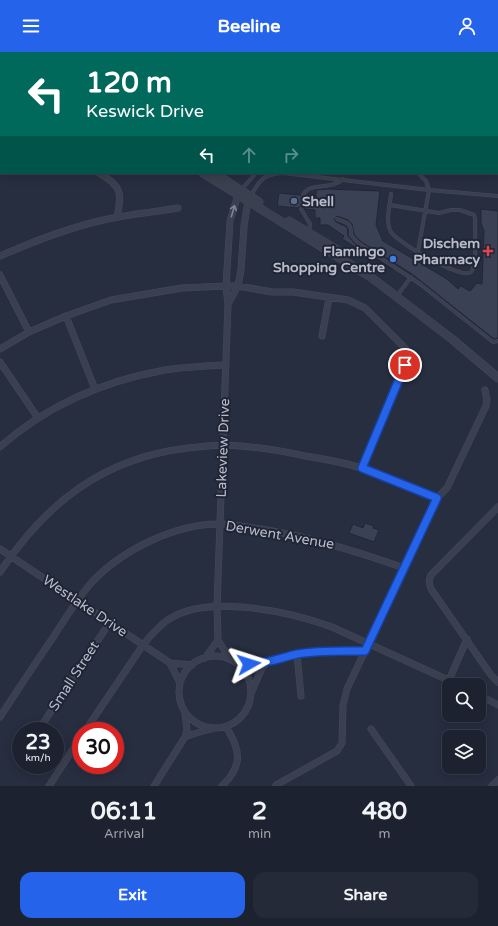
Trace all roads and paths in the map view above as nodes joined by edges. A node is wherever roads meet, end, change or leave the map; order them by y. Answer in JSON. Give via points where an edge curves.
{"nodes":[{"id":1,"x":101,"y":174,"type":"edge"},
{"id":2,"x":204,"y":174,"type":"edge"},
{"id":3,"x":215,"y":174,"type":"edge"},
{"id":4,"x":255,"y":174,"type":"edge"},
{"id":5,"x":273,"y":174,"type":"edge"},
{"id":6,"x":302,"y":174,"type":"edge"},
{"id":7,"x":419,"y":174,"type":"edge"},
{"id":8,"x":343,"y":180,"type":"junction"},
{"id":9,"x":429,"y":190,"type":"junction"},
{"id":10,"x":239,"y":192,"type":"junction"},
{"id":11,"x":391,"y":194,"type":"dead end"},
{"id":12,"x":303,"y":196,"type":"dead end"},
{"id":13,"x":498,"y":196,"type":"edge"},
{"id":14,"x":249,"y":199,"type":"junction"},
{"id":15,"x":390,"y":205,"type":"junction"},
{"id":16,"x":178,"y":208,"type":"dead end"},
{"id":17,"x":301,"y":209,"type":"dead end"},
{"id":18,"x":426,"y":210,"type":"junction"},
{"id":19,"x":117,"y":217,"type":"junction"},
{"id":20,"x":337,"y":219,"type":"dead end"},
{"id":21,"x":230,"y":234,"type":"junction"},
{"id":22,"x":243,"y":234,"type":"junction"},
{"id":23,"x":307,"y":235,"type":"junction"},
{"id":24,"x":418,"y":251,"type":"junction"},
{"id":25,"x":0,"y":256,"type":"edge"},
{"id":26,"x":0,"y":275,"type":"edge"},
{"id":27,"x":411,"y":277,"type":"junction"},
{"id":28,"x":226,"y":286,"type":"junction"},
{"id":29,"x":238,"y":286,"type":"junction"},
{"id":30,"x":399,"y":294,"type":"junction"},
{"id":31,"x":329,"y":298,"type":"junction"},
{"id":32,"x":228,"y":304,"type":"junction"},
{"id":33,"x":66,"y":316,"type":"junction"},
{"id":34,"x":28,"y":332,"type":"junction"},
{"id":35,"x":322,"y":336,"type":"dead end"},
{"id":36,"x":498,"y":341,"type":"edge"},
{"id":37,"x":0,"y":349,"type":"edge"},
{"id":38,"x":0,"y":362,"type":"edge"},
{"id":39,"x":226,"y":365,"type":"junction"},
{"id":40,"x":498,"y":372,"type":"edge"},
{"id":41,"x":498,"y":378,"type":"edge"},
{"id":42,"x":95,"y":389,"type":"junction"},
{"id":43,"x":485,"y":390,"type":"dead end"},
{"id":44,"x":38,"y":418,"type":"junction"},
{"id":45,"x":223,"y":445,"type":"junction"},
{"id":46,"x":0,"y":447,"type":"edge"},
{"id":47,"x":362,"y":468,"type":"junction"},
{"id":48,"x":437,"y":498,"type":"junction"},
{"id":49,"x":498,"y":507,"type":"edge"},
{"id":50,"x":220,"y":524,"type":"junction"},
{"id":51,"x":0,"y":549,"type":"edge"},
{"id":52,"x":11,"y":556,"type":"junction"},
{"id":53,"x":404,"y":568,"type":"junction"},
{"id":54,"x":0,"y":572,"type":"edge"},
{"id":55,"x":77,"y":601,"type":"junction"},
{"id":56,"x":217,"y":606,"type":"junction"},
{"id":57,"x":110,"y":622,"type":"junction"},
{"id":58,"x":467,"y":639,"type":"junction"},
{"id":59,"x":218,"y":640,"type":"junction"},
{"id":60,"x":368,"y":644,"type":"junction"},
{"id":61,"x":143,"y":645,"type":"junction"},
{"id":62,"x":365,"y":651,"type":"junction"},
{"id":63,"x":297,"y":654,"type":"junction"},
{"id":64,"x":205,"y":658,"type":"junction"},
{"id":65,"x":232,"y":660,"type":"junction"},
{"id":66,"x":170,"y":663,"type":"junction"},
{"id":67,"x":267,"y":663,"type":"junction"},
{"id":68,"x":192,"y":665,"type":"junction"},
{"id":69,"x":444,"y":678,"type":"edge"},
{"id":70,"x":450,"y":678,"type":"edge"},
{"id":71,"x":498,"y":682,"type":"edge"},
{"id":72,"x":180,"y":683,"type":"junction"},
{"id":73,"x":251,"y":692,"type":"junction"},
{"id":74,"x":301,"y":696,"type":"dead end"},
{"id":75,"x":486,"y":699,"type":"edge"},
{"id":76,"x":498,"y":705,"type":"edge"},
{"id":77,"x":185,"y":712,"type":"junction"},
{"id":78,"x":0,"y":717,"type":"edge"},
{"id":79,"x":44,"y":722,"type":"edge"},
{"id":80,"x":91,"y":722,"type":"edge"},
{"id":81,"x":226,"y":727,"type":"junction"},
{"id":82,"x":215,"y":728,"type":"junction"},
{"id":83,"x":371,"y":729,"type":"dead end"},
{"id":84,"x":186,"y":737,"type":"junction"},
{"id":85,"x":72,"y":751,"type":"edge"},
{"id":86,"x":498,"y":780,"type":"edge"},
{"id":87,"x":276,"y":785,"type":"edge"},
{"id":88,"x":49,"y":786,"type":"edge"},
{"id":89,"x":154,"y":786,"type":"edge"},
{"id":90,"x":222,"y":786,"type":"edge"},
{"id":91,"x":411,"y":786,"type":"edge"},
{"id":92,"x":492,"y":786,"type":"edge"}],
"edges":[{"from":1,"to":19,"type":"street","via":[[110,179],[120,192]]},
{"from":2,"to":10,"type":"street"},
{"from":3,"to":10,"type":"street"},
{"from":4,"to":10,"type":"lane"},
{"from":5,"to":14,"type":"lane","via":[[263,178]]},
{"from":6,"to":8,"type":"lane"},
{"from":7,"to":9,"type":"lane","via":[[426,181]]},
{"from":8,"to":9,"type":"lane"},
{"from":8,"to":12,"type":"lane","via":[[336,184],[310,188]]},
{"from":9,"to":13,"type":"lane"},
{"from":9,"to":18,"type":"lane"},
{"from":10,"to":14,"type":"street"},
{"from":21,"to":10,"type":"street","name":"Lakeview Drive","one_way":true,"via":[[230,222]]},
{"from":11,"to":15,"type":"lane"},
{"from":14,"to":22,"type":"street","name":"Lakeview Drive"},
{"from":14,"to":23,"type":"street"},
{"from":15,"to":18,"type":"lane"},
{"from":15,"to":24,"type":"lane","via":[[388,222],[391,233]]},
{"from":16,"to":19,"type":"street"},
{"from":17,"to":23,"type":"lane","via":[[310,222]]},
{"from":18,"to":24,"type":"lane"},
{"from":18,"to":24,"type":"lane","via":[[439,213],[460,210],[475,216],[473,269],[468,274],[454,271]]},
{"from":19,"to":25,"type":"street","via":[[64,230]]},
{"from":20,"to":27,"type":"lane","via":[[350,225],[351,235],[358,243]]},
{"from":21,"to":22,"type":"street"},
{"from":21,"to":28,"type":"street","name":"Lakeview Drive"},
{"from":22,"to":29,"type":"street","name":"Lakeview Drive","via":[[243,256]]},
{"from":23,"to":30,"type":"street"},
{"from":26,"to":34,"type":"street"},
{"from":27,"to":30,"type":"lane"},
{"from":27,"to":36,"type":"lane","via":[[493,342]]},
{"from":28,"to":29,"type":"street"},
{"from":28,"to":32,"type":"street","name":"Lakeview Drive"},
{"from":28,"to":33,"type":"street","via":[[182,288],[111,300]]},
{"from":29,"to":31,"type":"street"},
{"from":29,"to":32,"type":"street","name":"Lakeview Drive"},
{"from":30,"to":40,"type":"street"},
{"from":30,"to":41,"type":"street"},
{"from":31,"to":35,"type":"street"},
{"from":31,"to":47,"type":"street","via":[[348,300],[365,308],[405,348],[407,356]]},
{"from":32,"to":39,"type":"street","name":"Lakeview Drive"},
{"from":33,"to":34,"type":"street"},
{"from":33,"to":42,"type":"street"},
{"from":34,"to":37,"type":"street"},
{"from":38,"to":44,"type":"street"},
{"from":39,"to":42,"type":"street","via":[[165,370]]},
{"from":39,"to":45,"type":"street","name":"Lakeview Drive"},
{"from":42,"to":44,"type":"street"},
{"from":43,"to":48,"type":"street","via":[[486,406],[447,488]]},
{"from":44,"to":46,"type":"street"},
{"from":45,"to":47,"type":"street","via":[[263,448]]},
{"from":45,"to":50,"type":"street","name":"Lakeview Drive"},
{"from":45,"to":52,"type":"street","via":[[177,449],[147,455],[91,480],[50,510]]},
{"from":47,"to":48,"type":"street"},
{"from":48,"to":53,"type":"street"},
{"from":49,"to":58,"type":"street","via":[[429,578],[432,589]]},
{"from":50,"to":53,"type":"street","name":"Derwent Avenue","via":[[334,544]]},
{"from":50,"to":55,"type":"street","name":"Derwent Avenue","via":[[199,525],[176,532],[127,553],[109,566]]},
{"from":50,"to":56,"type":"street","name":"Lakeview Drive"},
{"from":51,"to":52,"type":"street","name":"Westlake Drive"},
{"from":52,"to":54,"type":"street"},
{"from":52,"to":55,"type":"street","name":"Westlake Drive"},
{"from":53,"to":60,"type":"street"},
{"from":55,"to":57,"type":"street","name":"Westlake Drive"},
{"from":55,"to":78,"type":"street","name":"Derwent Avenue"},
{"from":56,"to":59,"type":"street","name":"Lakeview Drive"},
{"from":56,"to":60,"type":"street","via":[[267,611],[315,621]]},
{"from":56,"to":61,"type":"street","via":[[185,611],[171,618]]},
{"from":57,"to":61,"type":"street","name":"Westlake Drive"},
{"from":57,"to":79,"type":"street","name":"Small Street"},
{"from":58,"to":70,"type":"street"},
{"from":58,"to":71,"type":"street"},
{"from":59,"to":64,"type":"street"},
{"from":59,"to":65,"type":"street"},
{"from":60,"to":62,"type":"street"},
{"from":60,"to":69,"type":"street"},
{"from":61,"to":66,"type":"street","name":"Westlake Drive"},
{"from":61,"to":80,"type":"street"},
{"from":62,"to":63,"type":"street"},
{"from":62,"to":87,"type":"street","via":[[344,698],[340,747]]},
{"from":63,"to":67,"type":"street"},
{"from":63,"to":74,"type":"street"},
{"from":64,"to":65,"type":"street","via":[[218,656]]},
{"from":64,"to":68,"type":"street"},
{"from":65,"to":67,"type":"street","via":[[249,664]]},
{"from":65,"to":73,"type":"street","via":[[247,675]]},
{"from":66,"to":68,"type":"street","name":"Westlake Drive"},
{"from":66,"to":72,"type":"street","name":"Westlake Drive"},
{"from":67,"to":73,"type":"street","via":[[258,675]]},
{"from":68,"to":72,"type":"street"},
{"from":72,"to":77,"type":"street","via":[[179,693]]},
{"from":73,"to":81,"type":"street","via":[[250,703],[244,713]]},
{"from":75,"to":76,"type":"street"},
{"from":77,"to":82,"type":"street","via":[[198,724]]},
{"from":77,"to":84,"type":"street"},
{"from":81,"to":82,"type":"street"},
{"from":81,"to":90,"type":"street","via":[[237,748],[238,762],[231,777]]},
{"from":82,"to":84,"type":"street"},
{"from":83,"to":91,"type":"street"},
{"from":84,"to":89,"type":"street"},
{"from":85,"to":88,"type":"street"},
{"from":86,"to":92,"type":"street"}]}
